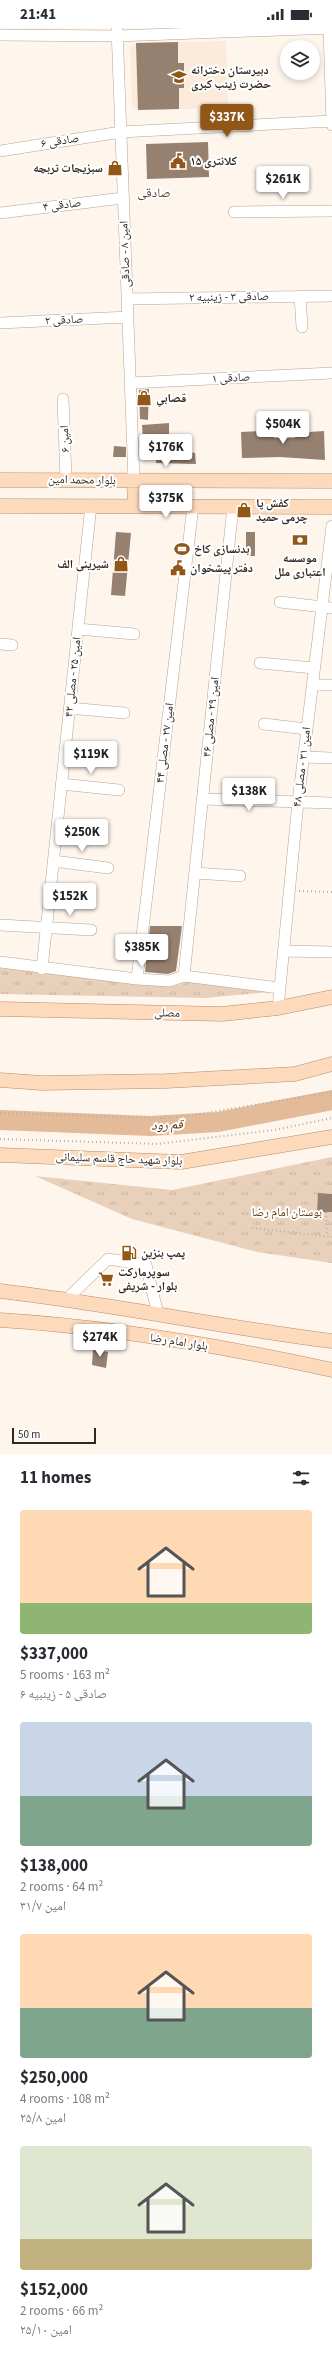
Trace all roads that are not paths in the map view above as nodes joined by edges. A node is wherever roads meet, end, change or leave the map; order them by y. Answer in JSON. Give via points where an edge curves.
{"nodes":[{"id":1,"x":330,"y":28,"type":"edge"},
{"id":2,"x":117,"y":32,"type":"edge"},
{"id":3,"x":0,"y":35,"type":"edge"},
{"id":4,"x":332,"y":121,"type":"edge"},
{"id":5,"x":332,"y":125,"type":"edge"},
{"id":6,"x":121,"y":132,"type":"junction"},
{"id":7,"x":0,"y":151,"type":"edge"},
{"id":8,"x":123,"y":198,"type":"junction"},
{"id":9,"x":332,"y":211,"type":"edge"},
{"id":10,"x":234,"y":212,"type":"dead end"},
{"id":11,"x":0,"y":213,"type":"edge"},
{"id":12,"x":300,"y":296,"type":"junction"},
{"id":13,"x":332,"y":296,"type":"edge"},
{"id":14,"x":127,"y":299,"type":"junction"},
{"id":15,"x":128,"y":317,"type":"junction"},
{"id":16,"x":0,"y":323,"type":"edge"},
{"id":17,"x":302,"y":327,"type":"dead end"},
{"id":18,"x":332,"y":373,"type":"edge"},
{"id":19,"x":130,"y":383,"type":"junction"},
{"id":20,"x":63,"y":399,"type":"dead end"},
{"id":21,"x":66,"y":479,"type":"junction"},
{"id":22,"x":0,"y":480,"type":"edge"},
{"id":23,"x":134,"y":481,"type":"junction"},
{"id":24,"x":332,"y":481,"type":"edge"},
{"id":25,"x":91,"y":505,"type":"junction"},
{"id":26,"x":0,"y":506,"type":"edge"},
{"id":27,"x":135,"y":506,"type":"junction"},
{"id":28,"x":193,"y":506,"type":"junction"},
{"id":29,"x":233,"y":506,"type":"junction"},
{"id":30,"x":332,"y":507,"type":"edge"},
{"id":31,"x":332,"y":526,"type":"edge"},
{"id":32,"x":280,"y":602,"type":"dead end"},
{"id":33,"x":327,"y":608,"type":"edge"},
{"id":34,"x":78,"y":629,"type":"junction"},
{"id":35,"x":134,"y":634,"type":"dead end"},
{"id":36,"x":0,"y":644,"type":"edge"},
{"id":37,"x":12,"y":645,"type":"dead end"},
{"id":38,"x":260,"y":663,"type":"dead end"},
{"id":39,"x":314,"y":668,"type":"junction"},
{"id":40,"x":312,"y":685,"type":"junction"},
{"id":41,"x":332,"y":685,"type":"edge"},
{"id":42,"x":69,"y":708,"type":"junction"},
{"id":43,"x":124,"y":713,"type":"dead end"},
{"id":44,"x":264,"y":724,"type":"dead end"},
{"id":45,"x":306,"y":729,"type":"junction"},
{"id":46,"x":303,"y":757,"type":"junction"},
{"id":47,"x":332,"y":758,"type":"edge"},
{"id":48,"x":61,"y":784,"type":"junction"},
{"id":49,"x":119,"y":790,"type":"dead end"},
{"id":50,"x":202,"y":799,"type":"junction"},
{"id":51,"x":298,"y":802,"type":"junction"},
{"id":52,"x":332,"y":803,"type":"edge"},
{"id":53,"x":53,"y":861,"type":"junction"},
{"id":54,"x":108,"y":868,"type":"dead end"},
{"id":55,"x":195,"y":873,"type":"junction"},
{"id":56,"x":240,"y":876,"type":"dead end"},
{"id":57,"x":0,"y":925,"type":"edge"},
{"id":58,"x":46,"y":926,"type":"junction"},
{"id":59,"x":91,"y":930,"type":"dead end"},
{"id":60,"x":284,"y":951,"type":"junction"},
{"id":61,"x":332,"y":952,"type":"edge"},
{"id":62,"x":0,"y":962,"type":"edge"},
{"id":63,"x":42,"y":969,"type":"junction"},
{"id":64,"x":184,"y":976,"type":"junction"},
{"id":65,"x":137,"y":980,"type":"junction"},
{"id":66,"x":280,"y":988,"type":"junction"},
{"id":67,"x":332,"y":997,"type":"edge"},
{"id":68,"x":0,"y":1008,"type":"edge"},
{"id":69,"x":278,"y":1008,"type":"junction"},
{"id":70,"x":332,"y":1064,"type":"edge"},
{"id":71,"x":0,"y":1080,"type":"edge"},
{"id":72,"x":332,"y":1137,"type":"edge"},
{"id":73,"x":0,"y":1155,"type":"edge"},
{"id":74,"x":0,"y":1291,"type":"edge"},
{"id":75,"x":67,"y":1299,"type":"junction"},
{"id":76,"x":158,"y":1314,"type":"junction"},
{"id":77,"x":0,"y":1320,"type":"edge"},
{"id":78,"x":332,"y":1341,"type":"edge"},
{"id":79,"x":332,"y":1370,"type":"edge"}],
"edges":[{"from":1,"to":2,"type":"street"},
{"from":1,"to":4,"type":"street"},
{"from":2,"to":3,"type":"street"},
{"from":2,"to":6,"type":"street","name":"امین ۸ - صادقی"},
{"from":4,"to":5,"type":"street"},
{"from":4,"to":6,"type":"street","name":"صادقی ۶"},
{"from":6,"to":7,"type":"street","name":"صادقی ۶"},
{"from":6,"to":8,"type":"street","name":"امین ۸ - صادقی"},
{"from":8,"to":11,"type":"street","name":"صادقی ۴"},
{"from":8,"to":14,"type":"street","name":"امین ۸ - صادقی"},
{"from":9,"to":10,"type":"street"},
{"from":12,"to":13,"type":"street","name":"صادقی ۳ - زینبیه ۲"},
{"from":12,"to":14,"type":"street","name":"صادقی ۳ - زینبیه ۲"},
{"from":12,"to":17,"type":"street"},
{"from":14,"to":15,"type":"street","name":"امین ۸ - صادقی"},
{"from":15,"to":16,"type":"street","name":"صادقی ۲"},
{"from":15,"to":19,"type":"street","name":"امین ۸ - صادقی"},
{"from":18,"to":19,"type":"street","name":"صادقی ۱"},
{"from":19,"to":23,"type":"street","name":"امین ۸ - صادقی"},
{"from":20,"to":21,"type":"street","name":"امین ۶"},
{"from":21,"to":22,"type":"main road","name":"بلوار محمد امین"},
{"from":21,"to":23,"type":"main road","name":"بلوار محمد امین"},
{"from":23,"to":24,"type":"main road","name":"بلوار محمد امین"},
{"from":23,"to":27,"type":"main road"},
{"from":25,"to":26,"type":"main road","name":"بلوار محمد امین"},
{"from":25,"to":27,"type":"main road","name":"بلوار محمد امین"},
{"from":25,"to":34,"type":"street","name":"امین ۲۵ - مصلی ۴۲"},
{"from":27,"to":28,"type":"main road","name":"بلوار محمد امین"},
{"from":28,"to":29,"type":"main road","name":"بلوار محمد امین"},
{"from":28,"to":65,"type":"street","name":"امین ۲۷ - مصلی ۴۴"},
{"from":29,"to":30,"type":"main road","name":"بلوار محمد امین"},
{"from":29,"to":50,"type":"street","name":"امین ۲۹ - مصلی ۴۶"},
{"from":31,"to":33,"type":"street","name":"امین ۳۱ - مصلی ۴۸"},
{"from":32,"to":33,"type":"street"},
{"from":33,"to":39,"type":"street","name":"امین ۳۱ - مصلی ۴۸"},
{"from":34,"to":35,"type":"street"},
{"from":34,"to":42,"type":"street","name":"امین ۲۵ - مصلی ۴۲"},
{"from":36,"to":37,"type":"street"},
{"from":38,"to":39,"type":"street"},
{"from":39,"to":40,"type":"street","name":"امین ۳۱ - مصلی ۴۸"},
{"from":40,"to":41,"type":"street"},
{"from":40,"to":45,"type":"street","name":"امین ۳۱ - مصلی ۴۸"},
{"from":42,"to":43,"type":"street"},
{"from":42,"to":48,"type":"street","name":"امین ۲۵ - مصلی ۴۲"},
{"from":44,"to":45,"type":"street"},
{"from":45,"to":46,"type":"street","name":"امین ۳۱ - مصلی ۴۸"},
{"from":46,"to":47,"type":"street"},
{"from":46,"to":51,"type":"street","name":"امین ۳۱ - مصلی ۴۸"},
{"from":48,"to":49,"type":"street"},
{"from":48,"to":53,"type":"street","name":"امین ۲۵ - مصلی ۴۲"},
{"from":50,"to":51,"type":"street"},
{"from":50,"to":55,"type":"street","name":"امین ۲۹ - مصلی ۴۶"},
{"from":51,"to":52,"type":"street"},
{"from":51,"to":60,"type":"street","name":"امین ۳۱ - مصلی ۴۸"},
{"from":53,"to":54,"type":"street"},
{"from":53,"to":58,"type":"street","name":"امین ۲۵ - مصلی ۴۲"},
{"from":55,"to":56,"type":"street"},
{"from":55,"to":64,"type":"street","name":"امین ۲۹ - مصلی ۴۶"},
{"from":57,"to":58,"type":"street"},
{"from":58,"to":59,"type":"street"},
{"from":58,"to":63,"type":"street","name":"امین ۲۵ - مصلی ۴۲"},
{"from":60,"to":61,"type":"street"},
{"from":60,"to":66,"type":"street","name":"امین ۳۱ - مصلی ۴۸"},
{"from":62,"to":63,"type":"street"},
{"from":63,"to":65,"type":"street"},
{"from":64,"to":65,"type":"street","via":[[169,981]]},
{"from":64,"to":66,"type":"street"},
{"from":66,"to":69,"type":"street","name":"امین ۳۱ - مصلی ۴۸"},
{"from":67,"to":69,"type":"main road","name":"مصلی"},
{"from":68,"to":69,"type":"main road","name":"مصلی","via":[[222,1014]]},
{"from":70,"to":71,"type":"main road","via":[[295,1074],[166,1082],[42,1083]]},
{"from":72,"to":73,"type":"main road","name":"بلوار شهید حاج قاسم سلیمانی","via":[[181,1162]]},
{"from":74,"to":75,"type":"main road","name":"بلوار امام رضا"},
{"from":75,"to":76,"type":"main road","name":"بلوار امام رضا"},
{"from":75,"to":76,"type":"street","via":[[108,1259],[146,1265]]},
{"from":76,"to":78,"type":"main road","name":"بلوار امام رضا"},
{"from":77,"to":79,"type":"main road","name":"بلوار امام رضا","via":[[147,1336],[279,1358]]}]}
